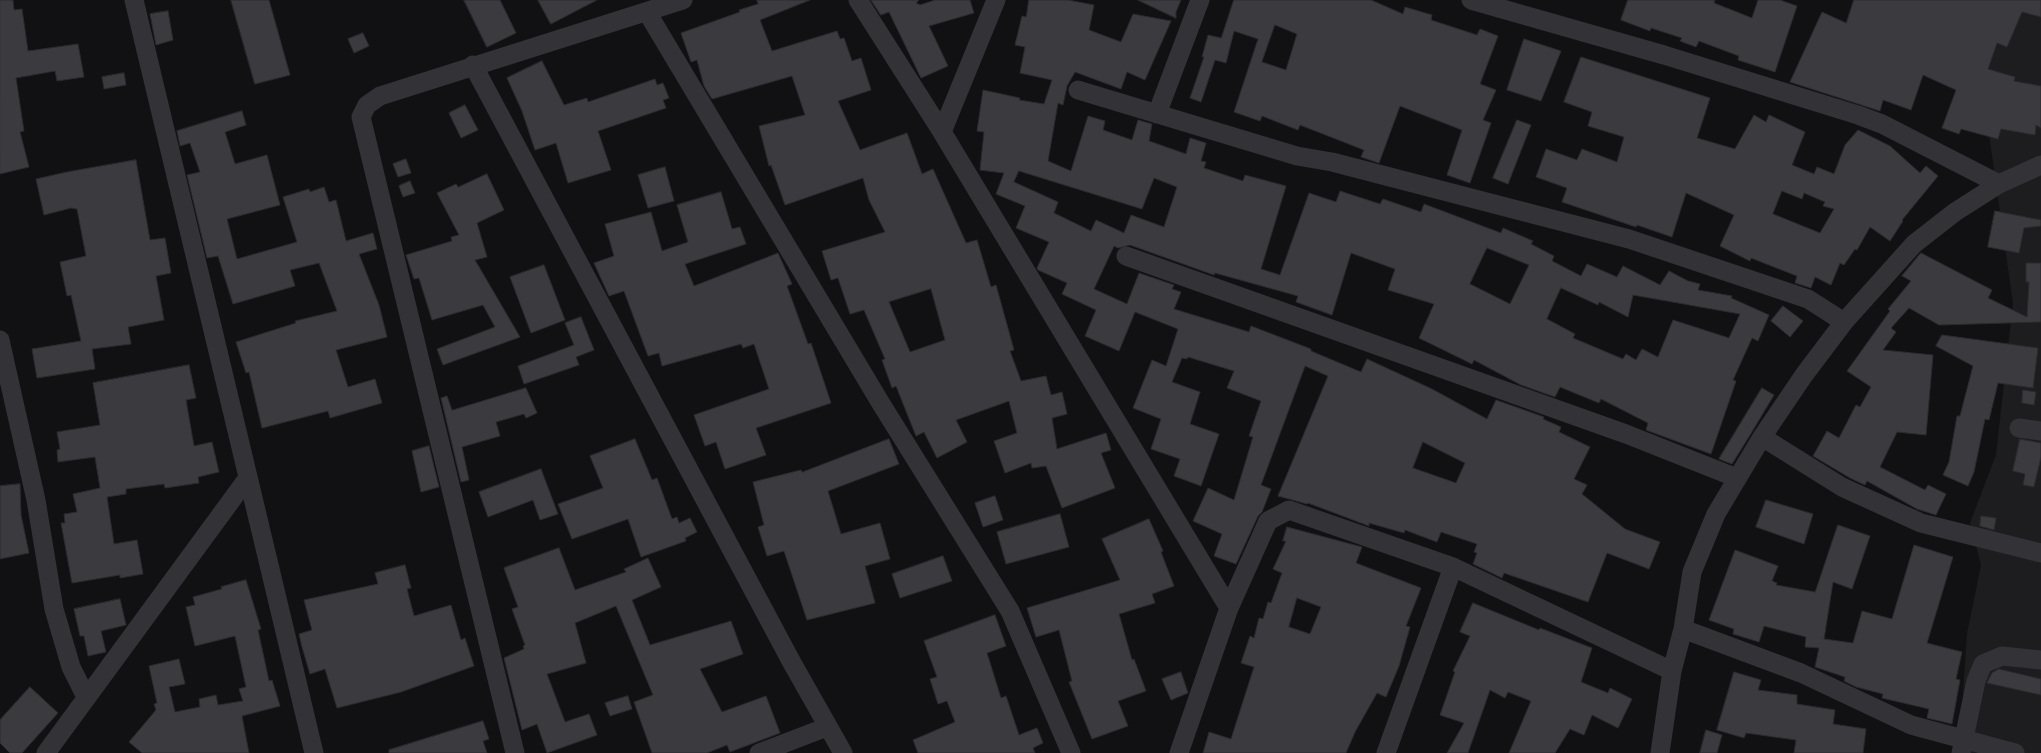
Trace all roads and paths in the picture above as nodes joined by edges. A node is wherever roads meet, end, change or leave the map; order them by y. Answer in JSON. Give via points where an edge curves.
{"nodes":[{"id":1,"x":134,"y":0,"type":"edge"},
{"id":2,"x":684,"y":0,"type":"edge"},
{"id":3,"x":858,"y":0,"type":"edge"},
{"id":4,"x":996,"y":0,"type":"edge"},
{"id":5,"x":1200,"y":0,"type":"edge"},
{"id":6,"x":1471,"y":0,"type":"edge"},
{"id":7,"x":647,"y":12,"type":"junction"},
{"id":8,"x":472,"y":65,"type":"junction"},
{"id":9,"x":1078,"y":90,"type":"dead end"},
{"id":10,"x":1157,"y":114,"type":"junction"},
{"id":11,"x":942,"y":132,"type":"junction"},
{"id":12,"x":2041,"y":165,"type":"edge"},
{"id":13,"x":1999,"y":184,"type":"junction"},
{"id":14,"x":1126,"y":256,"type":"dead end"},
{"id":15,"x":1844,"y":322,"type":"junction"},
{"id":16,"x":0,"y":340,"type":"edge"},
{"id":17,"x":2019,"y":428,"type":"dead end"},
{"id":18,"x":2041,"y":431,"type":"edge"},
{"id":19,"x":1762,"y":437,"type":"junction"},
{"id":20,"x":1737,"y":478,"type":"junction"},
{"id":21,"x":247,"y":479,"type":"junction"},
{"id":22,"x":2041,"y":553,"type":"edge"},
{"id":23,"x":1453,"y":567,"type":"junction"},
{"id":24,"x":1229,"y":608,"type":"junction"},
{"id":25,"x":1683,"y":629,"type":"junction"},
{"id":26,"x":2041,"y":660,"type":"edge"},
{"id":27,"x":1672,"y":671,"type":"junction"},
{"id":28,"x":86,"y":697,"type":"junction"},
{"id":29,"x":827,"y":727,"type":"junction"},
{"id":30,"x":1961,"y":746,"type":"edge"},
{"id":31,"x":46,"y":753,"type":"edge"},
{"id":32,"x":314,"y":753,"type":"edge"},
{"id":33,"x":515,"y":753,"type":"edge"},
{"id":34,"x":759,"y":753,"type":"edge"},
{"id":35,"x":843,"y":753,"type":"edge"},
{"id":36,"x":1072,"y":753,"type":"edge"},
{"id":37,"x":1179,"y":753,"type":"edge"},
{"id":38,"x":1386,"y":753,"type":"edge"},
{"id":39,"x":1660,"y":753,"type":"edge"},
{"id":40,"x":2015,"y":753,"type":"edge"}],
"edges":[{"from":1,"to":21,"type":"street"},
{"from":2,"to":7,"type":"street"},
{"from":3,"to":11,"type":"street"},
{"from":4,"to":11,"type":"street"},
{"from":5,"to":10,"type":"street"},
{"from":6,"to":13,"type":"street","via":[[1858,115]]},
{"from":7,"to":8,"type":"street"},
{"from":7,"to":36,"type":"street","via":[[880,402],[1010,611]]},
{"from":8,"to":29,"type":"street"},
{"from":8,"to":33,"type":"street","via":[[380,96],[366,105],[360,118]]},
{"from":9,"to":10,"type":"street"},
{"from":10,"to":15,"type":"street","via":[[1297,156],[1332,162],[1629,240],[1808,299]]},
{"from":11,"to":24,"type":"street"},
{"from":12,"to":13,"type":"street"},
{"from":13,"to":15,"type":"street","via":[[1949,216],[1914,244]]},
{"from":14,"to":20,"type":"street","via":[[1626,434]]},
{"from":15,"to":19,"type":"street"},
{"from":16,"to":28,"type":"street","via":[[36,500],[54,609],[71,667]]},
{"from":17,"to":18,"type":"street"},
{"from":19,"to":20,"type":"street"},
{"from":19,"to":22,"type":"street","via":[[1842,487],[1921,523]]},
{"from":20,"to":25,"type":"street","via":[[1708,530],[1692,572]]},
{"from":21,"to":28,"type":"street"},
{"from":21,"to":32,"type":"street"},
{"from":23,"to":24,"type":"street","via":[[1290,510],[1268,521]]},
{"from":23,"to":27,"type":"street"},
{"from":23,"to":38,"type":"street"},
{"from":24,"to":37,"type":"street"},
{"from":25,"to":27,"type":"street"},
{"from":25,"to":30,"type":"street","via":[[1801,673]]},
{"from":26,"to":30,"type":"street","via":[[2002,656],[1983,664]]},
{"from":27,"to":39,"type":"street"},
{"from":28,"to":31,"type":"street"},
{"from":29,"to":34,"type":"street"},
{"from":29,"to":35,"type":"street"},
{"from":30,"to":40,"type":"street"}]}
